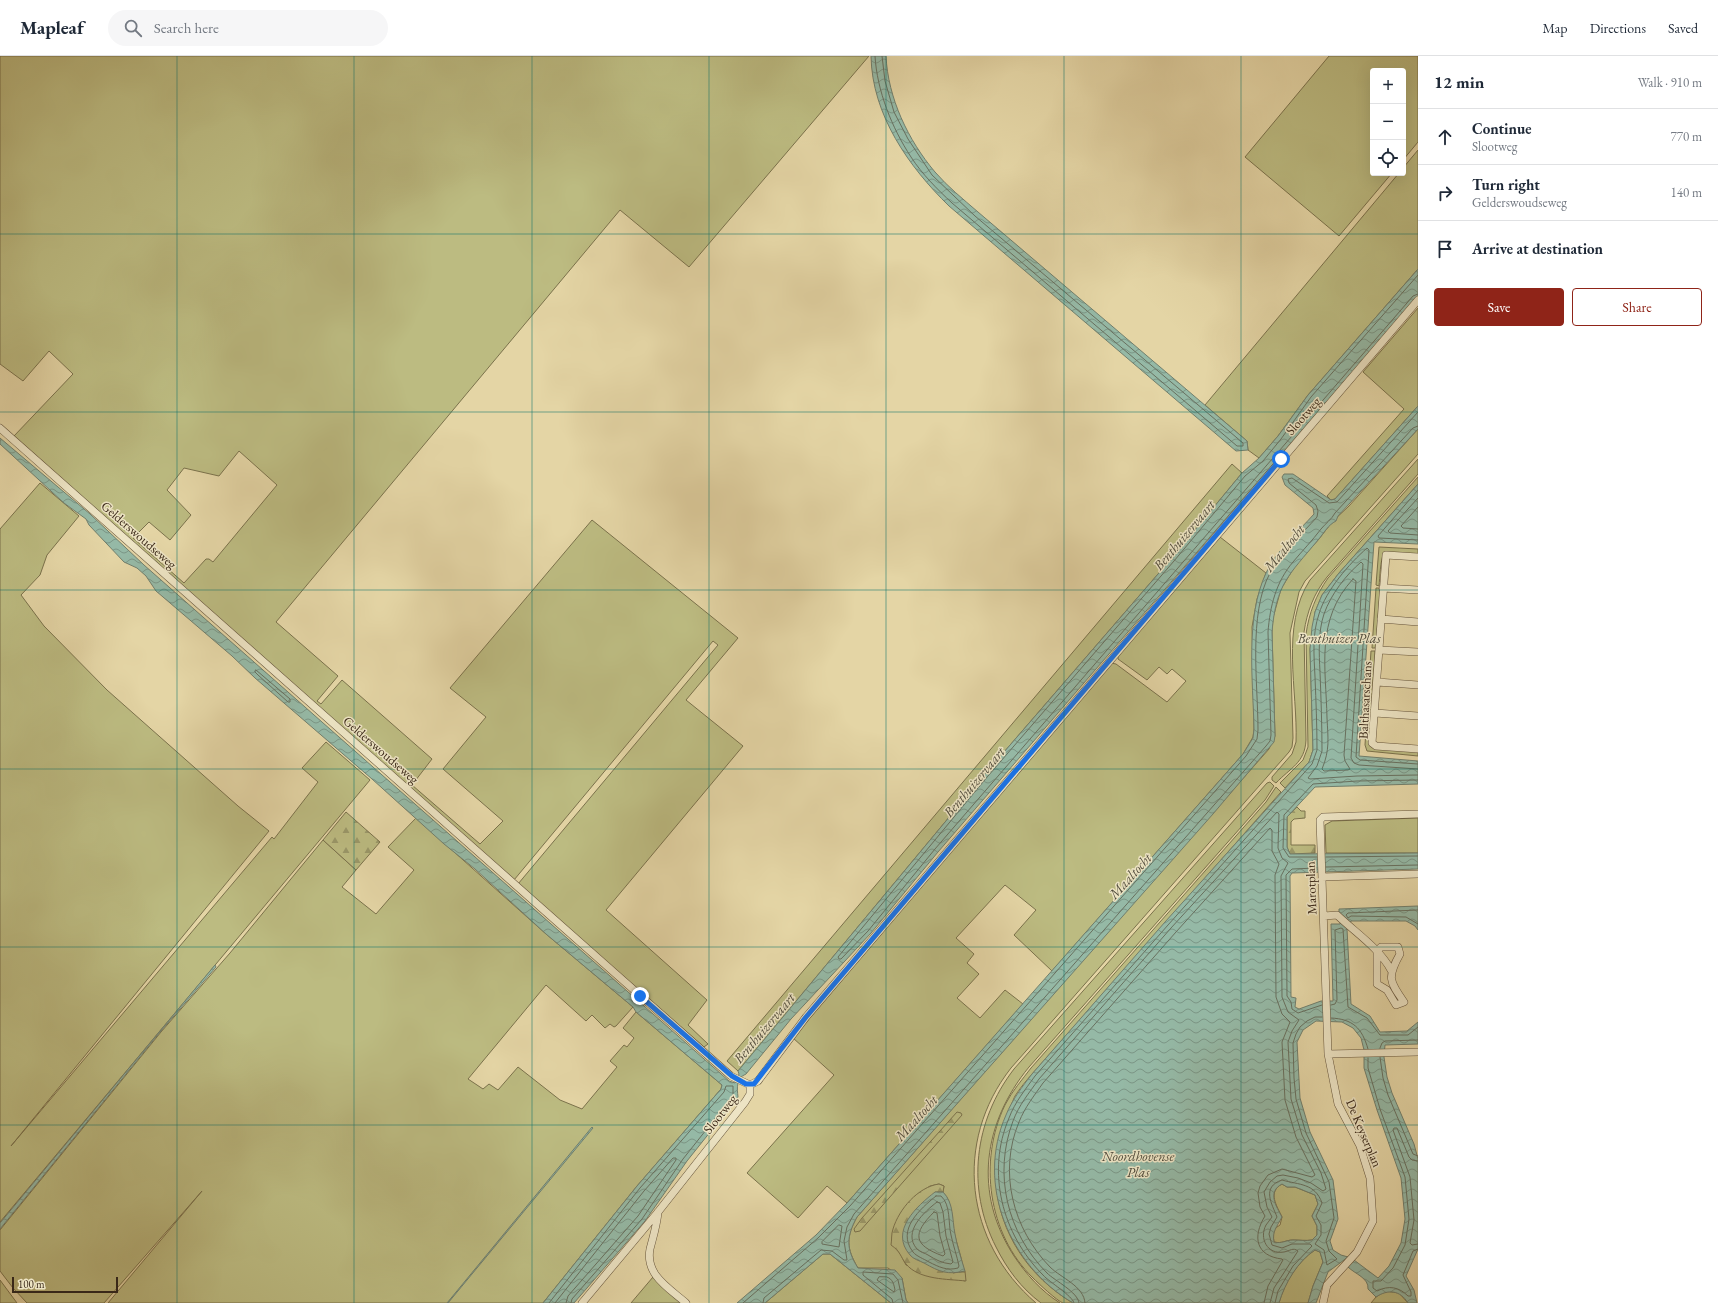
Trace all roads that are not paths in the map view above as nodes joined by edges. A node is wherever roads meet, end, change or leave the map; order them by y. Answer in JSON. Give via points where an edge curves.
{"nodes":[{"id":1,"x":1418,"y":300,"type":"edge"},
{"id":2,"x":0,"y":428,"type":"edge"},
{"id":3,"x":1418,"y":557,"type":"edge"},
{"id":4,"x":1383,"y":588,"type":"junction"},
{"id":5,"x":1418,"y":590,"type":"edge"},
{"id":6,"x":1381,"y":619,"type":"junction"},
{"id":7,"x":1418,"y":622,"type":"edge"},
{"id":8,"x":1379,"y":650,"type":"junction"},
{"id":9,"x":1418,"y":652,"type":"edge"},
{"id":10,"x":1377,"y":682,"type":"junction"},
{"id":11,"x":1418,"y":685,"type":"edge"},
{"id":12,"x":1374,"y":713,"type":"junction"},
{"id":13,"x":1418,"y":716,"type":"edge"},
{"id":14,"x":1418,"y":749,"type":"edge"},
{"id":15,"x":1418,"y":814,"type":"edge"},
{"id":16,"x":1418,"y":874,"type":"edge"},
{"id":17,"x":1322,"y":876,"type":"junction"},
{"id":18,"x":1327,"y":916,"type":"junction"},
{"id":19,"x":1377,"y":951,"type":"junction"},
{"id":20,"x":1391,"y":970,"type":"junction"},
{"id":21,"x":1418,"y":1052,"type":"edge"},
{"id":22,"x":1328,"y":1054,"type":"junction"},
{"id":23,"x":748,"y":1085,"type":"junction"},
{"id":24,"x":658,"y":1212,"type":"junction"},
{"id":25,"x":582,"y":1303,"type":"edge"},
{"id":26,"x":686,"y":1303,"type":"edge"},
{"id":27,"x":1323,"y":1303,"type":"edge"}],
"edges":[{"from":1,"to":23,"type":"street","name":"Slootweg","via":[[806,1017],[758,1081]]},
{"from":2,"to":23,"type":"street","name":"Gelderswoudseweg","via":[[732,1076]]},
{"from":3,"to":4,"type":"street","name":"Balthasarschans","via":[[1386,555]]},
{"from":4,"to":5,"type":"street"},
{"from":4,"to":6,"type":"street","name":"Balthasarschans"},
{"from":6,"to":7,"type":"street"},
{"from":6,"to":8,"type":"street","name":"Balthasarschans"},
{"from":8,"to":9,"type":"street"},
{"from":8,"to":10,"type":"street","name":"Balthasarschans"},
{"from":10,"to":11,"type":"street"},
{"from":10,"to":12,"type":"street","name":"Balthasarschans"},
{"from":12,"to":13,"type":"street"},
{"from":12,"to":14,"type":"street","name":"Balthasarschans","via":[[1372,743],[1376,746]]},
{"from":15,"to":17,"type":"street","name":"Marotplan","via":[[1323,817],[1320,820]]},
{"from":16,"to":17,"type":"street"},
{"from":17,"to":18,"type":"street","name":"Marotplan"},
{"from":18,"to":19,"type":"street","via":[[1337,916]]},
{"from":18,"to":22,"type":"street","name":"Marotplan"},
{"from":19,"to":20,"type":"street"},
{"from":19,"to":20,"type":"street","via":[[1381,947],[1398,947],[1400,954]]},
{"from":19,"to":20,"type":"street","via":[[1377,984],[1390,988]]},
{"from":21,"to":22,"type":"street"},
{"from":22,"to":27,"type":"street","name":"De Keyserplan","via":[[1338,1104],[1360,1146],[1370,1178],[1373,1221],[1357,1252],[1327,1285]]},
{"from":23,"to":24,"type":"street","name":"Slootweg","via":[[750,1094],[745,1102]]},
{"from":24,"to":25,"type":"street","name":"Slootweg"},
{"from":24,"to":26,"type":"street","name":"Slootweg","via":[[650,1264],[655,1276]]}]}
